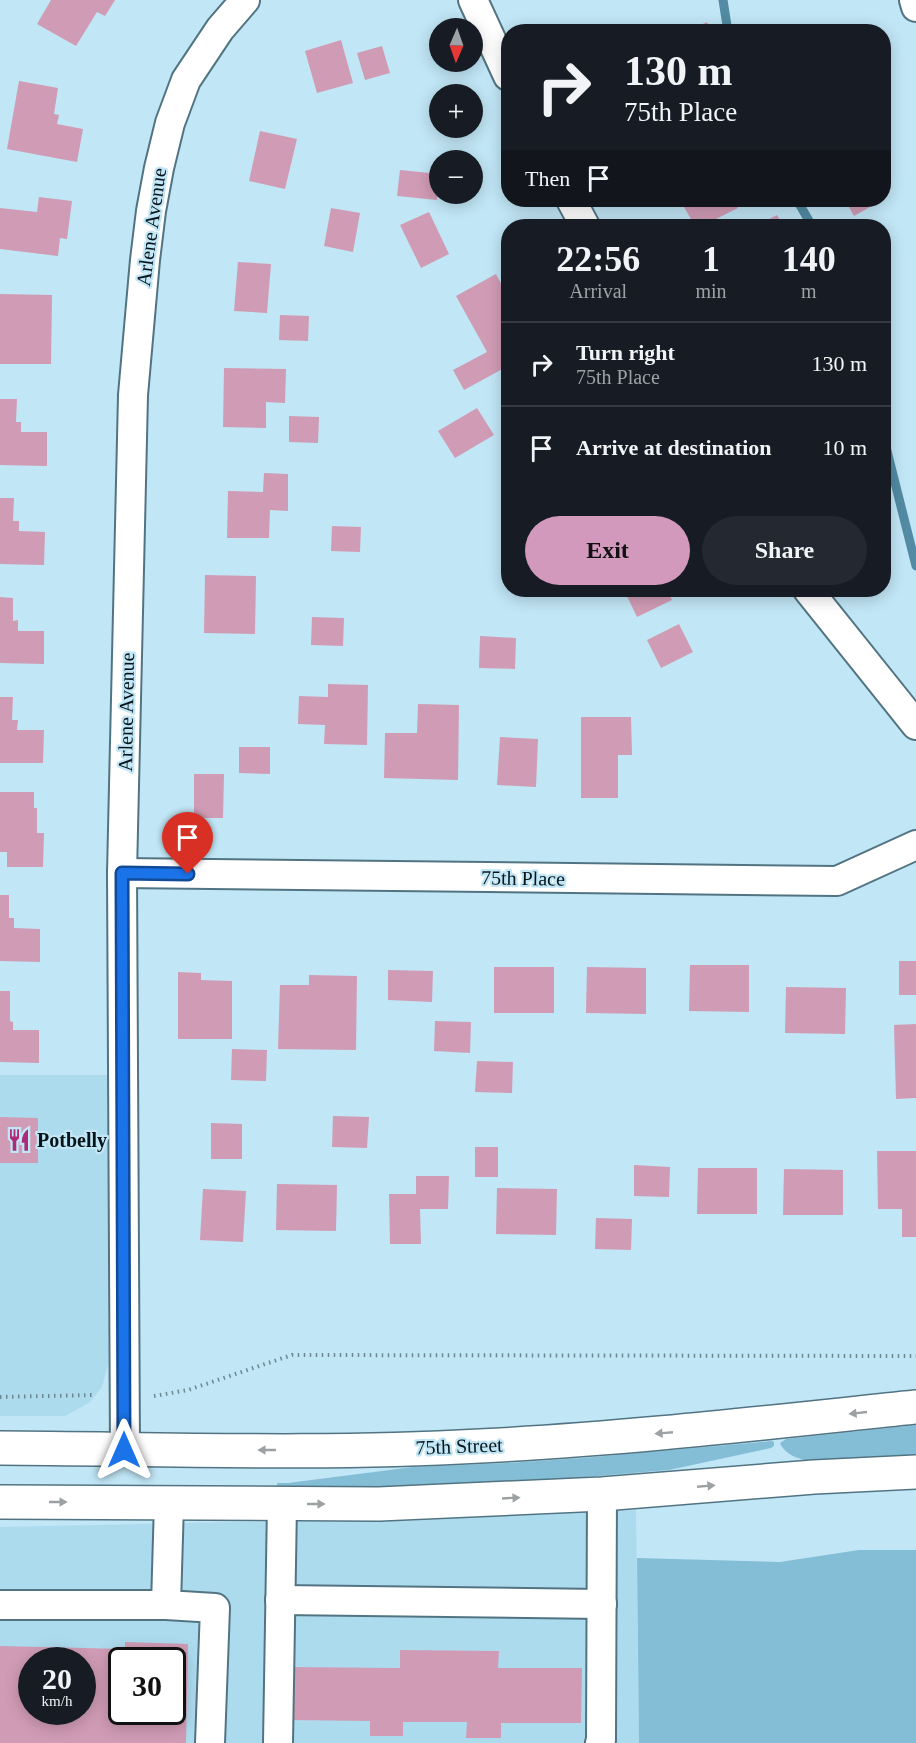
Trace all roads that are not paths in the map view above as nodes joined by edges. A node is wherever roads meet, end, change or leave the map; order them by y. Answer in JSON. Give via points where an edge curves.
{"nodes":[{"id":1,"x":244,"y":0,"type":"edge"},
{"id":2,"x":473,"y":0,"type":"edge"},
{"id":3,"x":914,"y":0,"type":"edge"},
{"id":4,"x":916,"y":7,"type":"edge"},
{"id":5,"x":501,"y":61,"type":"edge"},
{"id":6,"x":814,"y":597,"type":"edge"},
{"id":7,"x":916,"y":725,"type":"edge"},
{"id":8,"x":916,"y":845,"type":"edge"},
{"id":9,"x":122,"y":873,"type":"junction"},
{"id":10,"x":916,"y":1407,"type":"edge"},
{"id":11,"x":0,"y":1448,"type":"edge"},
{"id":12,"x":124,"y":1450,"type":"junction"},
{"id":13,"x":916,"y":1472,"type":"edge"},
{"id":14,"x":602,"y":1494,"type":"junction"},
{"id":15,"x":0,"y":1502,"type":"edge"},
{"id":16,"x":169,"y":1503,"type":"junction"},
{"id":17,"x":282,"y":1504,"type":"junction"},
{"id":18,"x":280,"y":1600,"type":"junction"},
{"id":19,"x":602,"y":1604,"type":"junction"},
{"id":20,"x":0,"y":1605,"type":"edge"},
{"id":21,"x":166,"y":1605,"type":"junction"},
{"id":22,"x":210,"y":1743,"type":"edge"},
{"id":23,"x":278,"y":1743,"type":"edge"},
{"id":24,"x":600,"y":1743,"type":"edge"}],
"edges":[{"from":1,"to":9,"type":"street","name":"Arlene Avenue","via":[[186,80],[170,123],[151,211],[133,395]]},
{"from":2,"to":5,"type":"street"},
{"from":3,"to":4,"type":"street"},
{"from":6,"to":7,"type":"street"},
{"from":8,"to":9,"type":"street","name":"75th Place","via":[[837,881]]},
{"from":9,"to":12,"type":"street","name":"Arlene Avenue"},
{"from":10,"to":12,"type":"main road","name":"75th Street","one_way":true,"via":[[480,1446]]},
{"from":11,"to":12,"type":"main road","name":"75th Street"},
{"from":14,"to":13,"type":"main road","one_way":true},
{"from":17,"to":14,"type":"main road","one_way":true,"via":[[379,1504]]},
{"from":14,"to":19,"type":"street"},
{"from":15,"to":16,"type":"main road","one_way":true},
{"from":16,"to":17,"type":"main road"},
{"from":16,"to":21,"type":"street"},
{"from":17,"to":18,"type":"street"},
{"from":18,"to":19,"type":"street"},
{"from":18,"to":23,"type":"street"},
{"from":19,"to":24,"type":"street"},
{"from":20,"to":21,"type":"street"},
{"from":21,"to":22,"type":"street","via":[[215,1608]]}]}
